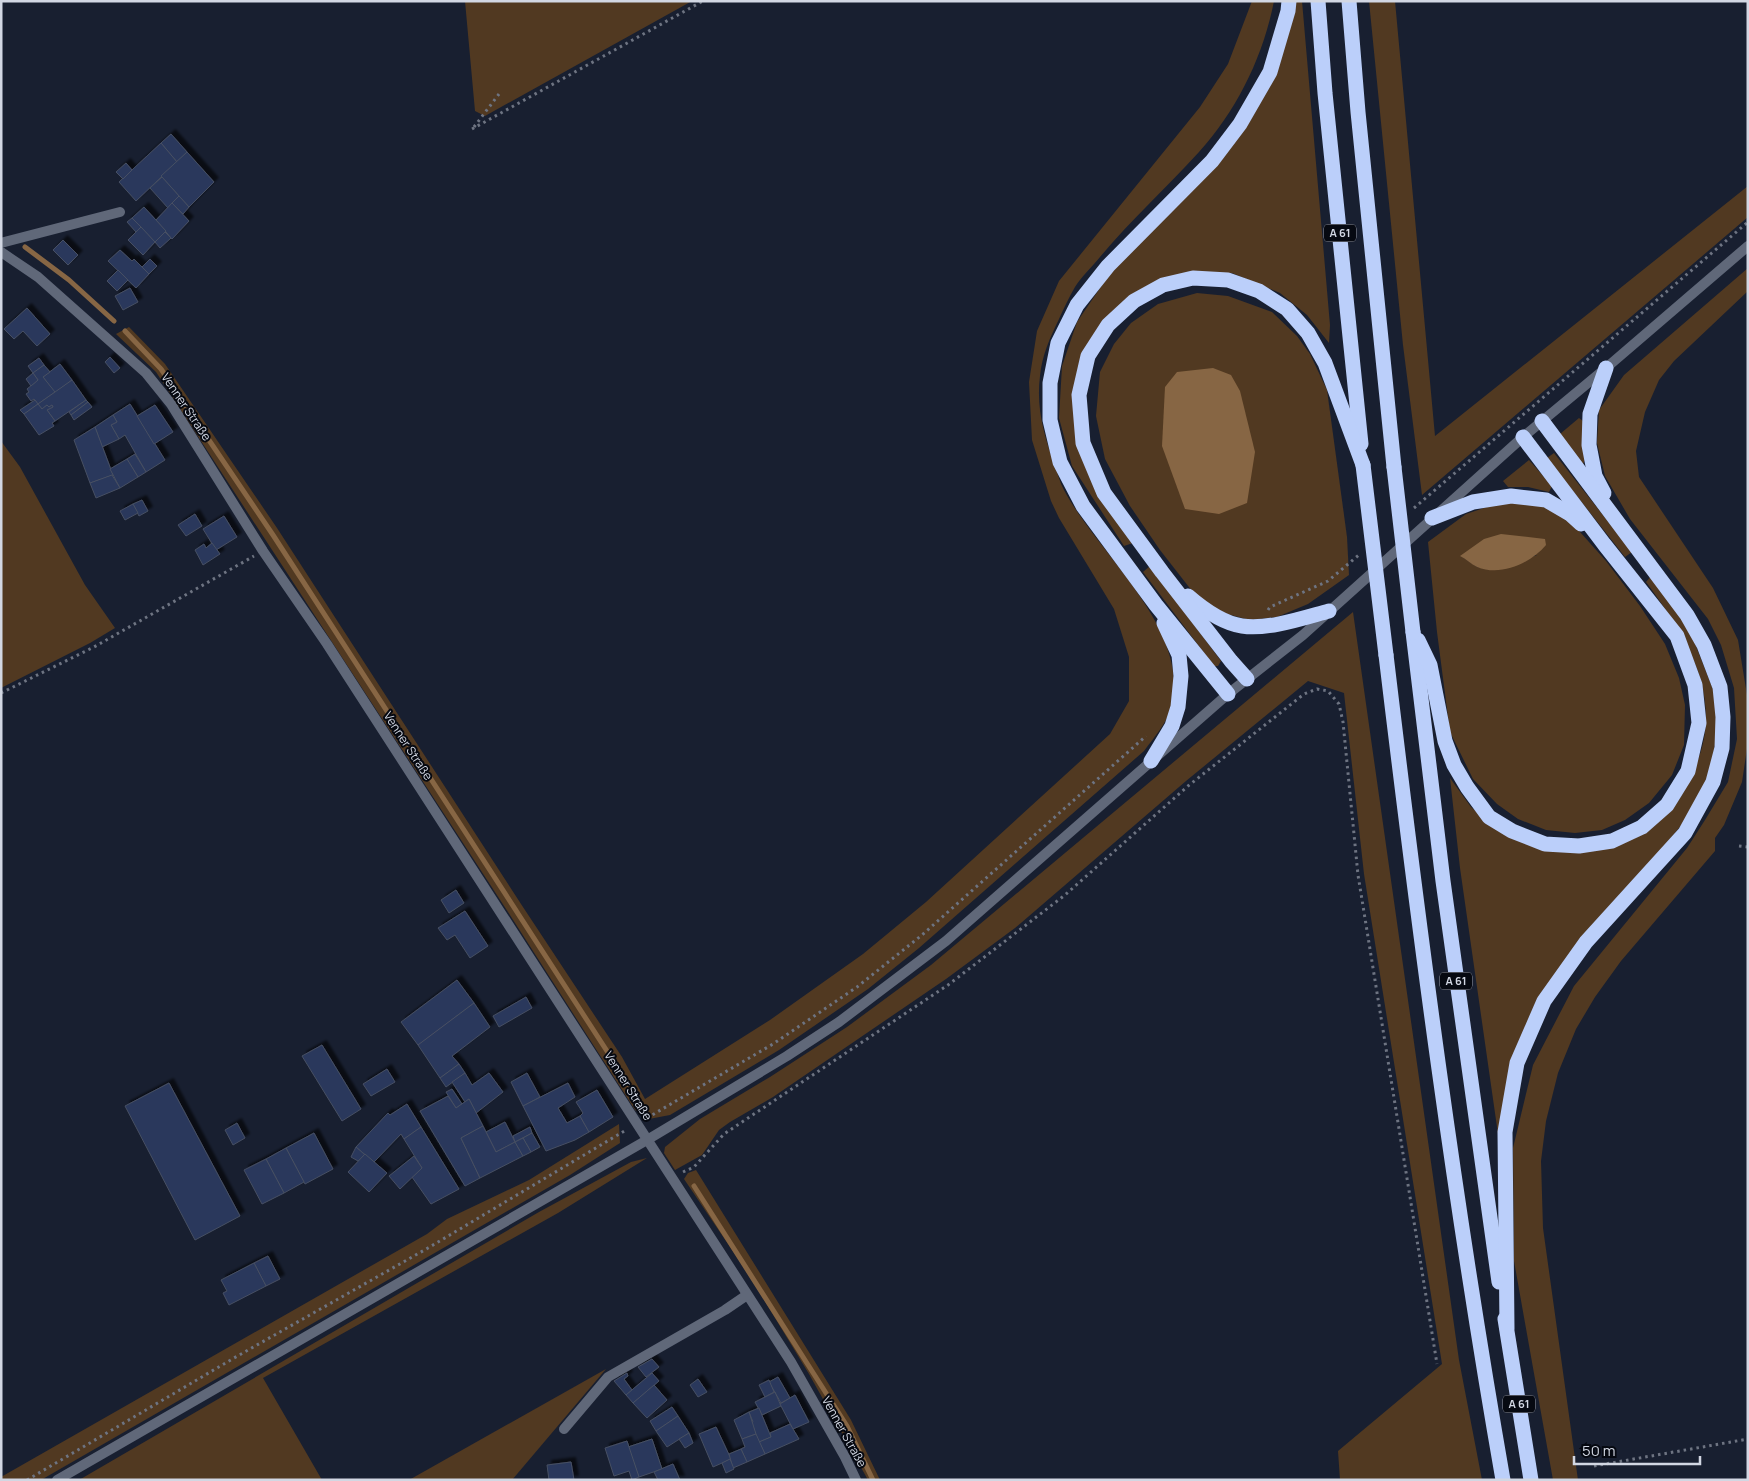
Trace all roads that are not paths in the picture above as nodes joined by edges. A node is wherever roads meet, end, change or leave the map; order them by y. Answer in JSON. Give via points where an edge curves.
{"nodes":[{"id":1,"x":1289,"y":1,"type":"edge"},
{"id":2,"x":1318,"y":1,"type":"edge"},
{"id":3,"x":1348,"y":1,"type":"edge"},
{"id":4,"x":120,"y":212,"type":"dead end"},
{"id":5,"x":1,"y":243,"type":"edge"},
{"id":6,"x":1748,"y":246,"type":"edge"},
{"id":7,"x":1,"y":252,"type":"edge"},
{"id":8,"x":1606,"y":368,"type":"junction"},
{"id":9,"x":1542,"y":421,"type":"junction"},
{"id":10,"x":1523,"y":437,"type":"junction"},
{"id":11,"x":1364,"y":465,"type":"junction"},
{"id":12,"x":1432,"y":518,"type":"junction"},
{"id":13,"x":1625,"y":534,"type":"junction"},
{"id":14,"x":1604,"y":544,"type":"junction"},
{"id":15,"x":1162,"y":572,"type":"junction"},
{"id":16,"x":1156,"y":605,"type":"junction"},
{"id":17,"x":1329,"y":612,"type":"junction"},
{"id":18,"x":1413,"y":632,"type":"junction"},
{"id":19,"x":1247,"y":679,"type":"junction"},
{"id":20,"x":1228,"y":694,"type":"junction"},
{"id":21,"x":1151,"y":761,"type":"junction"},
{"id":22,"x":648,"y":1140,"type":"junction"},
{"id":23,"x":747,"y":1294,"type":"junction"},
{"id":24,"x":1507,"y":1328,"type":"junction"},
{"id":25,"x":564,"y":1429,"type":"dead end"},
{"id":26,"x":57,"y":1480,"type":"edge"},
{"id":27,"x":856,"y":1480,"type":"edge"},
{"id":28,"x":1502,"y":1480,"type":"edge"},
{"id":29,"x":1532,"y":1480,"type":"edge"}],
"edges":[{"from":1,"to":16,"type":"highway","via":[[1270,72],[1240,124],[1212,161],[1108,266],[1077,304],[1056,351],[1050,383],[1050,420],[1060,462],[1083,506]]},
{"from":2,"to":11,"type":"highway","number":"A 61"},
{"from":3,"to":18,"type":"highway","number":"A 61","bridge":true},
{"from":4,"to":5,"type":"street"},
{"from":6,"to":8,"type":"street"},
{"from":7,"to":22,"type":"street","name":"Venner Straße","via":[[38,277],[146,373],[171,404],[263,551],[327,644]]},
{"from":8,"to":9,"type":"street"},
{"from":8,"to":13,"type":"highway","via":[[1590,414],[1589,445],[1595,476]]},
{"from":9,"to":10,"type":"street"},
{"from":9,"to":13,"type":"highway"},
{"from":10,"to":12,"type":"street"},
{"from":10,"to":14,"type":"highway"},
{"from":11,"to":15,"type":"highway","via":[[1325,362],[1308,333],[1287,309],[1259,291],[1228,280],[1193,278],[1163,285],[1134,301],[1108,325],[1088,356],[1079,395],[1083,443],[1104,493]]},
{"from":11,"to":28,"type":"highway","number":"A 61","bridge":true,"via":[[1402,791],[1461,1222]]},
{"from":12,"to":14,"type":"highway","via":[[1473,502],[1502,497],[1546,500],[1570,514]]},
{"from":12,"to":17,"type":"street"},
{"from":13,"to":24,"type":"highway","via":[[1686,614],[1704,644],[1720,687],[1724,717],[1722,748],[1713,782],[1686,833],[1586,942],[1544,1001],[1516,1063],[1505,1132]]},
{"from":14,"to":18,"type":"highway","via":[[1677,636],[1696,685],[1699,723],[1688,771],[1667,805],[1642,827],[1612,841],[1579,846],[1545,844],[1512,832],[1489,817],[1454,765],[1430,665]]},
{"from":15,"to":17,"type":"highway","via":[[1198,605],[1225,621],[1241,626],[1258,626]]},
{"from":15,"to":19,"type":"highway"},
{"from":16,"to":20,"type":"highway"},
{"from":16,"to":21,"type":"highway","via":[[1178,655],[1181,676],[1178,707],[1172,726]]},
{"from":17,"to":19,"type":"street"},
{"from":18,"to":24,"type":"highway","number":"A 61","via":[[1464,1040]]},
{"from":19,"to":20,"type":"street"},
{"from":20,"to":21,"type":"street"},
{"from":21,"to":22,"type":"street","via":[[946,940],[839,1022]]},
{"from":22,"to":23,"type":"street","name":"Venner Straße"},
{"from":22,"to":26,"type":"street"},
{"from":23,"to":25,"type":"street","via":[[608,1377]]},
{"from":23,"to":27,"type":"street","name":"Venner Straße","via":[[791,1362]]},
{"from":24,"to":29,"type":"highway","number":"A 61"}]}
